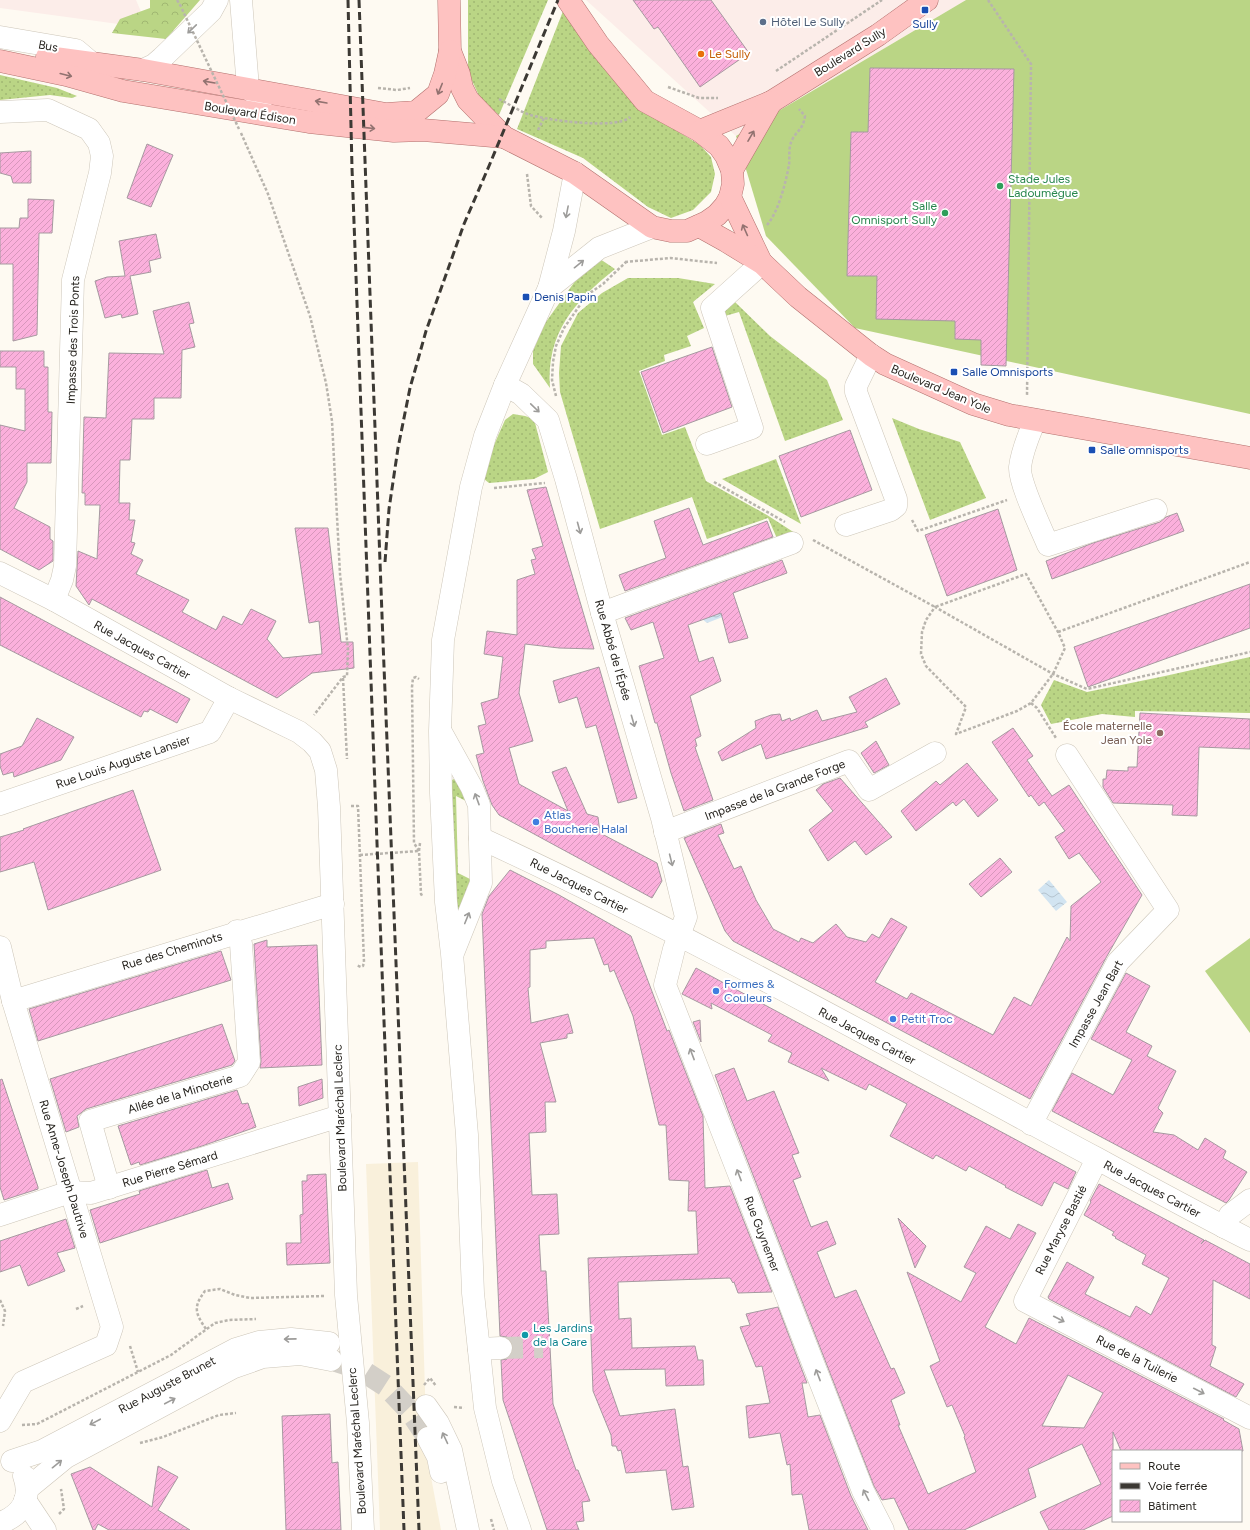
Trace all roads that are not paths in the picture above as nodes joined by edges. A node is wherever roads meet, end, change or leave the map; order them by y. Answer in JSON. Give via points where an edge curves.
{"nodes":[{"id":1,"x":217,"y":0,"type":"edge"},
{"id":2,"x":241,"y":0,"type":"edge"},
{"id":3,"x":449,"y":0,"type":"edge"},
{"id":4,"x":568,"y":0,"type":"edge"},
{"id":5,"x":927,"y":0,"type":"edge"},
{"id":6,"x":0,"y":37,"type":"edge"},
{"id":7,"x":0,"y":46,"type":"edge"},
{"id":8,"x":450,"y":51,"type":"junction"},
{"id":9,"x":0,"y":61,"type":"edge"},
{"id":10,"x":92,"y":63,"type":"junction"},
{"id":11,"x":143,"y":70,"type":"junction"},
{"id":12,"x":248,"y":88,"type":"junction"},
{"id":13,"x":778,"y":97,"type":"junction"},
{"id":14,"x":0,"y":112,"type":"edge"},
{"id":15,"x":289,"y":119,"type":"junction"},
{"id":16,"x":700,"y":130,"type":"junction"},
{"id":17,"x":504,"y":137,"type":"junction"},
{"id":18,"x":732,"y":170,"type":"junction"},
{"id":19,"x":575,"y":173,"type":"junction"},
{"id":20,"x":730,"y":196,"type":"junction"},
{"id":21,"x":652,"y":226,"type":"junction"},
{"id":22,"x":699,"y":226,"type":"junction"},
{"id":23,"x":747,"y":247,"type":"junction"},
{"id":24,"x":762,"y":263,"type":"junction"},
{"id":25,"x":549,"y":288,"type":"junction"},
{"id":26,"x":871,"y":355,"type":"junction"},
{"id":27,"x":504,"y":385,"type":"junction"},
{"id":28,"x":1036,"y":420,"type":"junction"},
{"id":29,"x":706,"y":444,"type":"dead end"},
{"id":30,"x":1250,"y":458,"type":"edge"},
{"id":31,"x":1156,"y":510,"type":"dead end"},
{"id":32,"x":846,"y":525,"type":"dead end"},
{"id":33,"x":796,"y":535,"type":"road end"},
{"id":34,"x":0,"y":573,"type":"edge"},
{"id":35,"x":54,"y":600,"type":"junction"},
{"id":36,"x":602,"y":612,"type":"junction"},
{"id":37,"x":229,"y":698,"type":"junction"},
{"id":38,"x":291,"y":728,"type":"joint"},
{"id":39,"x":440,"y":731,"type":"junction"},
{"id":40,"x":935,"y":753,"type":"dead end"},
{"id":41,"x":1067,"y":755,"type":"road end"},
{"id":42,"x":0,"y":804,"type":"edge"},
{"id":43,"x":665,"y":832,"type":"junction"},
{"id":44,"x":480,"y":838,"type":"junction"},
{"id":45,"x":332,"y":904,"type":"junction"},
{"id":46,"x":237,"y":932,"type":"junction"},
{"id":47,"x":678,"y":934,"type":"junction"},
{"id":48,"x":0,"y":947,"type":"edge"},
{"id":49,"x":452,"y":954,"type":"junction"},
{"id":50,"x":13,"y":1000,"type":"junction"},
{"id":51,"x":340,"y":1116,"type":"junction"},
{"id":52,"x":1031,"y":1124,"type":"junction"},
{"id":53,"x":1097,"y":1159,"type":"junction"},
{"id":54,"x":109,"y":1188,"type":"junction"},
{"id":55,"x":70,"y":1192,"type":"junction"},
{"id":56,"x":1250,"y":1200,"type":"edge"},
{"id":57,"x":0,"y":1215,"type":"edge"},
{"id":58,"x":1224,"y":1227,"type":"junction"},
{"id":59,"x":1250,"y":1240,"type":"edge"},
{"id":60,"x":1024,"y":1301,"type":"joint"},
{"id":61,"x":501,"y":1348,"type":"tunnel mouth"},
{"id":62,"x":479,"y":1349,"type":"junction"},
{"id":63,"x":426,"y":1406,"type":"dead end"},
{"id":64,"x":1250,"y":1418,"type":"edge"},
{"id":65,"x":0,"y":1421,"type":"edge"},
{"id":66,"x":428,"y":1438,"type":"tunnel mouth"},
{"id":67,"x":6,"y":1459,"type":"edge"},
{"id":68,"x":26,"y":1495,"type":"junction"},
{"id":69,"x":9,"y":1524,"type":"edge"},
{"id":70,"x":45,"y":1530,"type":"edge"},
{"id":71,"x":362,"y":1530,"type":"edge"},
{"id":72,"x":455,"y":1530,"type":"edge"},
{"id":73,"x":468,"y":1530,"type":"edge"},
{"id":74,"x":520,"y":1530,"type":"edge"},
{"id":75,"x":883,"y":1530,"type":"edge"}],
"edges":[{"from":1,"to":11,"type":"street","one_way":true,"via":[[211,11],[162,58]]},
{"from":2,"to":12,"type":"street"},
{"from":3,"to":8,"type":"main road"},
{"from":4,"to":16,"type":"main road","via":[[598,44],[645,101]]},
{"from":5,"to":13,"type":"main road","name":"Boulevard Sully","via":[[878,35]]},
{"from":6,"to":10,"type":"street","name":"Bus","via":[[76,50]]},
{"from":7,"to":10,"type":"main road","name":"Boulevard Édison"},
{"from":8,"to":12,"type":"main road","name":"Boulevard Édison","one_way":true,"via":[[438,94],[416,112],[386,114]]},
{"from":8,"to":17,"type":"main road","via":[[468,100]]},
{"from":9,"to":15,"type":"main road","name":"Boulevard Édison","one_way":true,"via":[[66,75],[123,91]]},
{"from":10,"to":11,"type":"main road","name":"Boulevard Édison"},
{"from":12,"to":11,"type":"main road","name":"Boulevard Édison","one_way":true},
{"from":12,"to":15,"type":"street"},
{"from":13,"to":16,"type":"main road","name":"Boulevard Sully"},
{"from":18,"to":13,"type":"main road","name":"Boulevard Sully","one_way":true},
{"from":14,"to":35,"type":"street","name":"Impasse des Trois Ponts","via":[[48,110],[89,129],[99,143],[102,156],[73,280],[65,566]]},
{"from":15,"to":17,"type":"main road","name":"Boulevard Édison","one_way":true,"via":[[394,130]]},
{"from":16,"to":18,"type":"main road","via":[[719,146]]},
{"from":17,"to":19,"type":"main road"},
{"from":18,"to":20,"type":"main road","via":[[733,184]]},
{"from":19,"to":21,"type":"main road"},
{"from":19,"to":25,"type":"street","one_way":true,"via":[[564,231]]},
{"from":20,"to":22,"type":"main road","via":[[717,215]]},
{"from":23,"to":20,"type":"main road","one_way":true},
{"from":21,"to":22,"type":"main road","via":[[671,232],[686,231]]},
{"from":25,"to":21,"type":"street","one_way":true,"via":[[598,248]]},
{"from":22,"to":23,"type":"main road","name":"Boulevard Jean Yole"},
{"from":23,"to":24,"type":"main road","name":"Boulevard Jean Yole"},
{"from":24,"to":26,"type":"main road","name":"Boulevard Jean Yole","via":[[798,297]]},
{"from":24,"to":29,"type":"street","via":[[712,308],[752,428]]},
{"from":25,"to":27,"type":"street"},
{"from":26,"to":28,"type":"main road","name":"Boulevard Jean Yole","via":[[923,383],[983,408]]},
{"from":26,"to":32,"type":"street","via":[[858,381],[856,392],[896,499],[896,506]]},
{"from":27,"to":36,"type":"street","name":"Rue Abbé de l'Épée","one_way":true,"via":[[521,394],[548,420]]},
{"from":27,"to":39,"type":"street","via":[[471,487],[443,640]]},
{"from":28,"to":30,"type":"main road","name":"Boulevard Jean Yole"},
{"from":28,"to":31,"type":"street","via":[[1024,446],[1020,468],[1027,494],[1048,545]]},
{"from":33,"to":36,"type":"street"},
{"from":34,"to":35,"type":"street","name":"Rue Jacques Cartier"},
{"from":35,"to":37,"type":"street","name":"Rue Jacques Cartier"},
{"from":36,"to":43,"type":"street","name":"Rue Abbé de l'Épée","one_way":true},
{"from":37,"to":38,"type":"street","name":"Rue Jacques Cartier"},
{"from":37,"to":42,"type":"street","name":"Rue Louis Auguste Lansier","via":[[210,732]]},
{"from":38,"to":45,"type":"street","name":"Boulevard Maréchal Leclerc","via":[[312,742],[320,751],[326,770]]},
{"from":44,"to":39,"type":"street","one_way":true,"via":[[479,805]]},
{"from":39,"to":49,"type":"street","via":[[446,902]]},
{"from":40,"to":43,"type":"street","name":"Impasse de la Grande Forge","via":[[869,790],[850,761]]},
{"from":41,"to":52,"type":"street","name":"Impasse Jean Bart","via":[[1168,910],[1118,962]]},
{"from":43,"to":47,"type":"street","name":"Rue Abbé de l'Épée","one_way":true,"via":[[686,917]]},
{"from":44,"to":47,"type":"street","name":"Rue Jacques Cartier"},
{"from":49,"to":44,"type":"street","one_way":true,"via":[[481,883]]},
{"from":45,"to":46,"type":"street","name":"Rue des Cheminots"},
{"from":45,"to":51,"type":"street","name":"Boulevard Maréchal Leclerc"},
{"from":46,"to":50,"type":"street","name":"Rue des Cheminots"},
{"from":46,"to":54,"type":"street","name":"Allée de la Minoterie","via":[[241,944],[249,1062],[240,1076],[90,1122]]},
{"from":47,"to":52,"type":"street","name":"Rue Jacques Cartier"},
{"from":75,"to":47,"type":"street","name":"Rue Guynemer","one_way":true,"via":[[863,1490],[665,985]]},
{"from":48,"to":50,"type":"street","name":"Rue Anne-Joseph Dautrive"},
{"from":49,"to":62,"type":"street","via":[[467,1135],[473,1293]]},
{"from":50,"to":55,"type":"street","name":"Rue Anne-Joseph Dautrive"},
{"from":51,"to":54,"type":"street","name":"Rue Pierre Sémard"},
{"from":51,"to":71,"type":"street","name":"Boulevard Maréchal Leclerc","via":[[346,1295],[358,1423]]},
{"from":52,"to":53,"type":"street","name":"Rue Jacques Cartier"},
{"from":53,"to":58,"type":"street","name":"Rue Jacques Cartier"},
{"from":53,"to":60,"type":"street","name":"Rue Maryse Bastié"},
{"from":54,"to":55,"type":"street","name":"Rue Pierre Sémard","via":[[91,1193]]},
{"from":55,"to":57,"type":"street","name":"Rue Pierre Sémard"},
{"from":55,"to":65,"type":"street","name":"Rue Anne-Joseph Dautrive","via":[[112,1327],[106,1345],[23,1382]]},
{"from":56,"to":58,"type":"street","via":[[1230,1215]]},
{"from":58,"to":59,"type":"street","name":"Rue Jacques Cartier"},
{"from":60,"to":64,"type":"street","name":"Rue de la Tuilerie","one_way":true},
{"from":61,"to":62,"type":"street"},
{"from":62,"to":74,"type":"street","via":[[485,1408]]},
{"from":73,"to":63,"type":"street","one_way":true,"via":[[451,1450],[438,1423]]},
{"from":66,"to":72,"type":"street","via":[[438,1457]]},
{"from":67,"to":68,"type":"street","via":[[23,1473]]},
{"from":68,"to":67,"type":"street","name":"Rue Auguste Brunet","one_way":true,"via":[[66,1457],[232,1368],[263,1356],[330,1352],[291,1338],[259,1342],[236,1349],[42,1451]]},
{"from":68,"to":69,"type":"street","name":"Rue Auguste Brunet","via":[[19,1512]]},
{"from":68,"to":70,"type":"street"}]}
